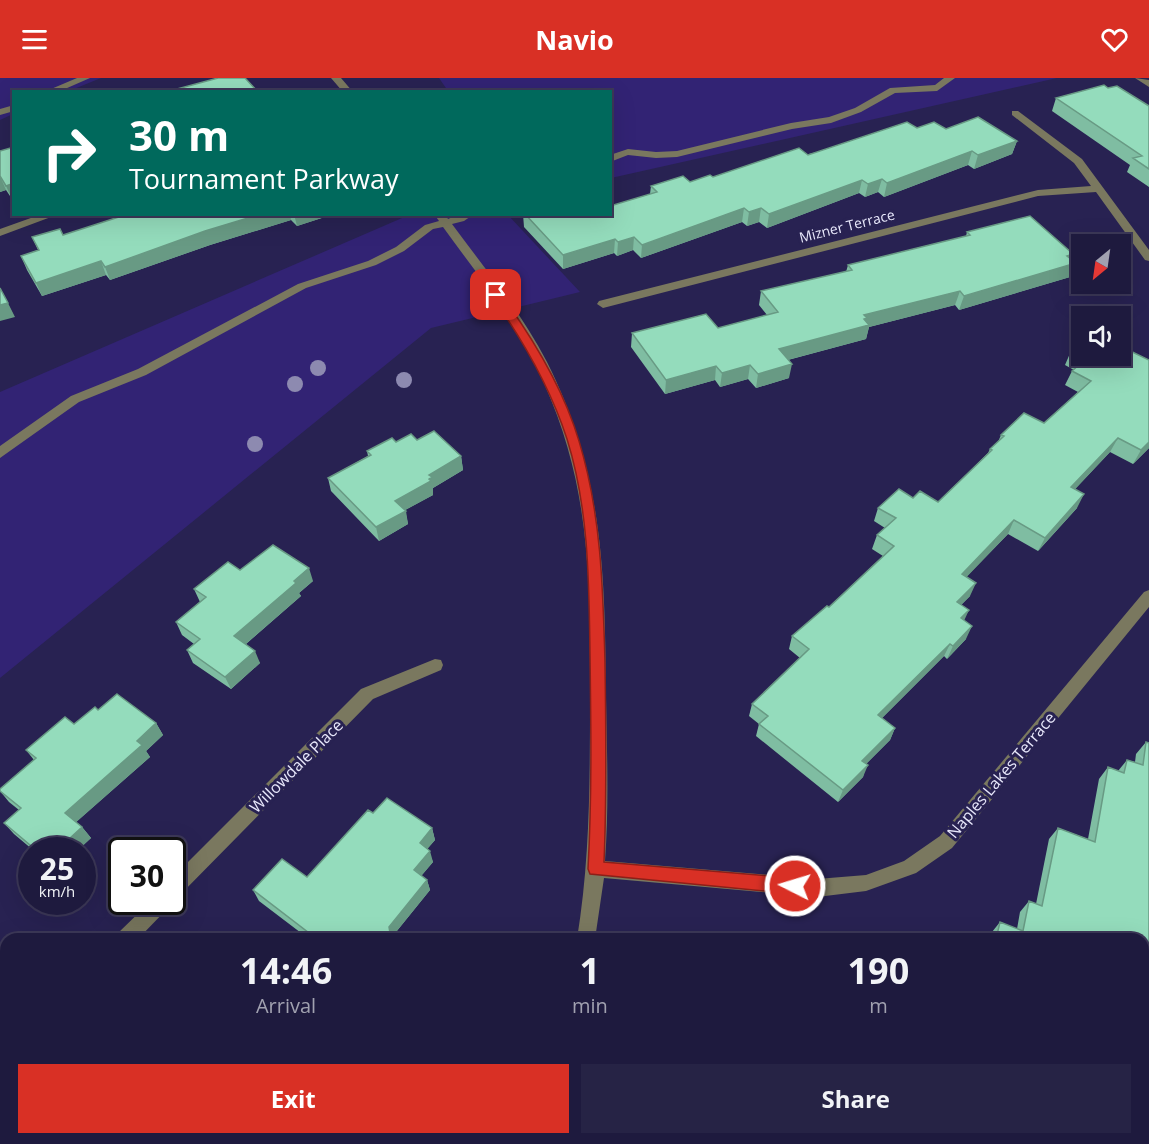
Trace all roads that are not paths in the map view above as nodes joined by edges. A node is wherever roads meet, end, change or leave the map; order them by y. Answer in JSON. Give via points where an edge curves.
{"nodes":[{"id":1,"x":85,"y":78,"type":"edge"},
{"id":2,"x":336,"y":78,"type":"edge"},
{"id":3,"x":950,"y":78,"type":"edge"},
{"id":4,"x":1140,"y":78,"type":"edge"},
{"id":5,"x":1149,"y":84,"type":"edge"},
{"id":6,"x":53,"y":90,"type":"edge"},
{"id":7,"x":348,"y":90,"type":"edge"},
{"id":8,"x":1015,"y":113,"type":"dead end"},
{"id":9,"x":612,"y":158,"type":"edge"},
{"id":10,"x":1100,"y":189,"type":"junction"},
{"id":11,"x":48,"y":216,"type":"edge"},
{"id":12,"x":458,"y":216,"type":"edge"},
{"id":13,"x":442,"y":219,"type":"edge"},
{"id":14,"x":0,"y":233,"type":"edge"},
{"id":15,"x":1149,"y":258,"type":"edge"},
{"id":16,"x":603,"y":304,"type":"dead end"},
{"id":17,"x":0,"y":453,"type":"edge"},
{"id":18,"x":1149,"y":596,"type":"edge"},
{"id":19,"x":435,"y":665,"type":"dead end"},
{"id":20,"x":596,"y":869,"type":"junction"},
{"id":21,"x":186,"y":877,"type":"edge"},
{"id":22,"x":149,"y":915,"type":"edge"},
{"id":23,"x":131,"y":933,"type":"edge"},
{"id":24,"x":587,"y":933,"type":"edge"}],
"edges":[{"from":1,"to":6,"type":"street"},
{"from":2,"to":7,"type":"street"},
{"from":3,"to":9,"type":"street","via":[[937,88],[893,90],[831,120],[677,154],[628,152]]},
{"from":4,"to":5,"type":"street"},
{"from":8,"to":10,"type":"street","via":[[1078,161]]},
{"from":10,"to":15,"type":"street"},
{"from":10,"to":16,"type":"street","name":"Mizner Terrace","via":[[1038,193]]},
{"from":11,"to":14,"type":"street"},
{"from":12,"to":13,"type":"street"},
{"from":13,"to":17,"type":"street","via":[[400,249],[372,263],[294,290],[142,372],[75,399]]},
{"from":13,"to":20,"type":"street","via":[[522,331],[550,382],[573,440],[587,497],[596,575],[600,785]]},
{"from":18,"to":20,"type":"street","name":"Naples Lakes Terrace","via":[[946,842],[910,867],[866,883],[817,888]]},
{"from":19,"to":21,"type":"street","name":"Willowdale Place","via":[[367,694]]},
{"from":20,"to":24,"type":"street"},
{"from":22,"to":23,"type":"street"}]}
